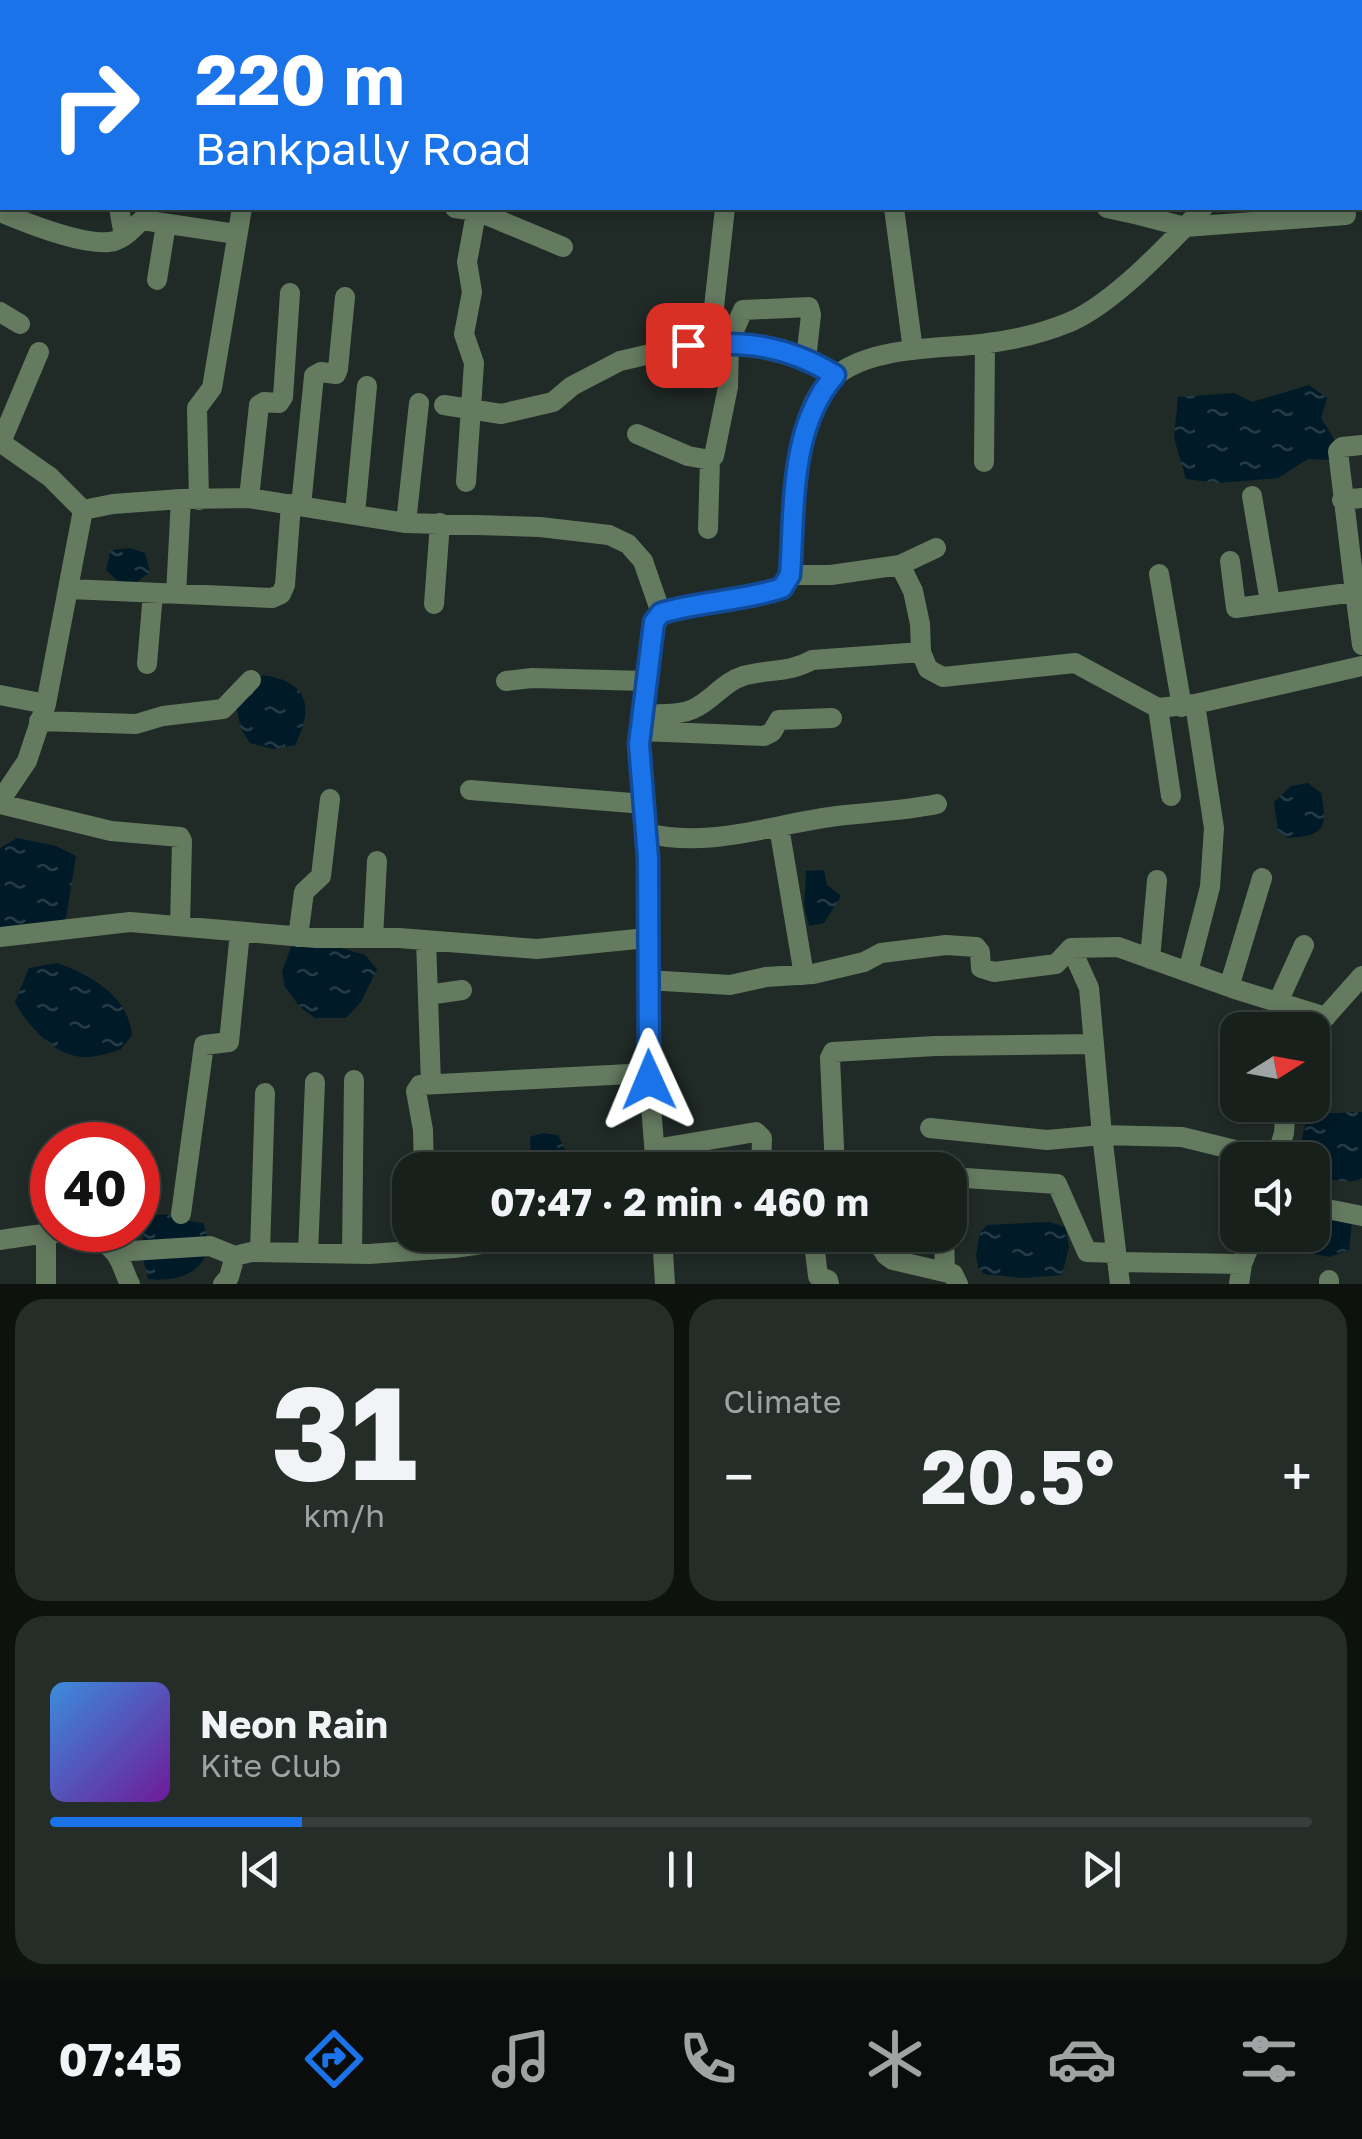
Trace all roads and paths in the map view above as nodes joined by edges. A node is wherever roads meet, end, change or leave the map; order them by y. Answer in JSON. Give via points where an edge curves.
{"nodes":[{"id":1,"x":119,"y":210,"type":"edge"},
{"id":2,"x":242,"y":210,"type":"edge"},
{"id":3,"x":477,"y":210,"type":"edge"},
{"id":4,"x":479,"y":210,"type":"edge"},
{"id":5,"x":726,"y":210,"type":"edge"},
{"id":6,"x":894,"y":210,"type":"edge"},
{"id":7,"x":1201,"y":210,"type":"edge"},
{"id":8,"x":1140,"y":211,"type":"edge"},
{"id":9,"x":0,"y":212,"type":"edge"},
{"id":10,"x":1352,"y":212,"type":"edge"},
{"id":11,"x":166,"y":224,"type":"junction"},
{"id":12,"x":1184,"y":227,"type":"junction"},
{"id":13,"x":236,"y":234,"type":"junction"},
{"id":14,"x":124,"y":236,"type":"junction"},
{"id":15,"x":564,"y":247,"type":"dead end"},
{"id":16,"x":157,"y":280,"type":"dead end"},
{"id":17,"x":290,"y":292,"type":"dead end"},
{"id":18,"x":345,"y":298,"type":"dead end"},
{"id":19,"x":0,"y":312,"type":"edge"},
{"id":20,"x":20,"y":324,"type":"dead end"},
{"id":21,"x":720,"y":343,"type":"junction"},
{"id":22,"x":985,"y":344,"type":"junction"},
{"id":23,"x":913,"y":350,"type":"junction"},
{"id":24,"x":39,"y":352,"type":"dead end"},
{"id":25,"x":806,"y":360,"type":"junction"},
{"id":26,"x":835,"y":375,"type":"junction"},
{"id":27,"x":367,"y":386,"type":"dead end"},
{"id":28,"x":419,"y":403,"type":"dead end"},
{"id":29,"x":444,"y":405,"type":"dead end"},
{"id":30,"x":472,"y":410,"type":"junction"},
{"id":31,"x":637,"y":434,"type":"dead end"},
{"id":32,"x":0,"y":442,"type":"edge"},
{"id":33,"x":1362,"y":445,"type":"edge"},
{"id":34,"x":710,"y":460,"type":"junction"},
{"id":35,"x":984,"y":462,"type":"dead end"},
{"id":36,"x":466,"y":482,"type":"dead end"},
{"id":37,"x":1252,"y":496,"type":"dead end"},
{"id":38,"x":249,"y":498,"type":"junction"},
{"id":39,"x":1352,"y":499,"type":"edge"},
{"id":40,"x":190,"y":500,"type":"junction"},
{"id":41,"x":296,"y":505,"type":"junction"},
{"id":42,"x":84,"y":510,"type":"junction"},
{"id":43,"x":355,"y":514,"type":"junction"},
{"id":44,"x":406,"y":522,"type":"junction"},
{"id":45,"x":440,"y":523,"type":"junction"},
{"id":46,"x":708,"y":528,"type":"dead end"},
{"id":47,"x":936,"y":548,"type":"dead end"},
{"id":48,"x":1356,"y":552,"type":"edge"},
{"id":49,"x":1230,"y":560,"type":"dead end"},
{"id":50,"x":900,"y":565,"type":"junction"},
{"id":51,"x":1159,"y":574,"type":"dead end"},
{"id":52,"x":790,"y":575,"type":"junction"},
{"id":53,"x":70,"y":589,"type":"junction"},
{"id":54,"x":153,"y":592,"type":"junction"},
{"id":55,"x":176,"y":594,"type":"junction"},
{"id":56,"x":1358,"y":599,"type":"edge"},
{"id":57,"x":1270,"y":602,"type":"junction"},
{"id":58,"x":434,"y":604,"type":"dead end"},
{"id":59,"x":661,"y":613,"type":"junction"},
{"id":60,"x":1362,"y":645,"type":"edge"},
{"id":61,"x":922,"y":652,"type":"junction"},
{"id":62,"x":147,"y":664,"type":"dead end"},
{"id":63,"x":1362,"y":666,"type":"edge"},
{"id":64,"x":251,"y":680,"type":"dead end"},
{"id":65,"x":506,"y":681,"type":"dead end"},
{"id":66,"x":646,"y":681,"type":"junction"},
{"id":67,"x":0,"y":695,"type":"edge"},
{"id":68,"x":1189,"y":706,"type":"junction"},
{"id":69,"x":1158,"y":708,"type":"junction"},
{"id":70,"x":43,"y":712,"type":"junction"},
{"id":71,"x":832,"y":718,"type":"dead end"},
{"id":72,"x":642,"y":722,"type":"junction"},
{"id":73,"x":470,"y":790,"type":"dead end"},
{"id":74,"x":1170,"y":796,"type":"dead end"},
{"id":75,"x":330,"y":798,"type":"dead end"},
{"id":76,"x":0,"y":803,"type":"edge"},
{"id":77,"x":644,"y":804,"type":"junction"},
{"id":78,"x":937,"y":804,"type":"dead end"},
{"id":79,"x":779,"y":827,"type":"junction"},
{"id":80,"x":646,"y":833,"type":"junction"},
{"id":81,"x":376,"y":862,"type":"dead end"},
{"id":82,"x":1262,"y":878,"type":"dead end"},
{"id":83,"x":1158,"y":880,"type":"dead end"},
{"id":84,"x":180,"y":927,"type":"junction"},
{"id":85,"x":240,"y":932,"type":"junction"},
{"id":86,"x":0,"y":936,"type":"edge"},
{"id":87,"x":298,"y":937,"type":"junction"},
{"id":88,"x":373,"y":938,"type":"junction"},
{"id":89,"x":647,"y":938,"type":"junction"},
{"id":90,"x":426,"y":940,"type":"junction"},
{"id":91,"x":1304,"y":945,"type":"dead end"},
{"id":92,"x":1071,"y":948,"type":"junction"},
{"id":93,"x":1150,"y":959,"type":"junction"},
{"id":94,"x":1188,"y":972,"type":"junction"},
{"id":95,"x":804,"y":975,"type":"junction"},
{"id":96,"x":1362,"y":976,"type":"edge"},
{"id":97,"x":647,"y":980,"type":"junction"},
{"id":98,"x":1229,"y":987,"type":"junction"},
{"id":99,"x":462,"y":990,"type":"dead end"},
{"id":100,"x":428,"y":995,"type":"junction"},
{"id":101,"x":1278,"y":1002,"type":"junction"},
{"id":102,"x":1362,"y":1007,"type":"edge"},
{"id":103,"x":1310,"y":1012,"type":"edge"},
{"id":104,"x":1330,"y":1012,"type":"edge"},
{"id":105,"x":1330,"y":1016,"type":"edge"},
{"id":106,"x":1094,"y":1044,"type":"junction"},
{"id":107,"x":649,"y":1073,"type":"junction"},
{"id":108,"x":354,"y":1080,"type":"dead end"},
{"id":109,"x":315,"y":1082,"type":"dead end"},
{"id":110,"x":431,"y":1084,"type":"junction"},
{"id":111,"x":264,"y":1093,"type":"dead end"},
{"id":112,"x":1285,"y":1122,"type":"edge"},
{"id":113,"x":930,"y":1128,"type":"dead end"},
{"id":114,"x":1102,"y":1135,"type":"junction"},
{"id":115,"x":424,"y":1152,"type":"edge"},
{"id":116,"x":654,"y":1152,"type":"edge"},
{"id":117,"x":684,"y":1152,"type":"edge"},
{"id":118,"x":762,"y":1152,"type":"edge"},
{"id":119,"x":835,"y":1152,"type":"edge"},
{"id":120,"x":967,"y":1178,"type":"edge"},
{"id":121,"x":1330,"y":1210,"type":"edge"},
{"id":122,"x":181,"y":1214,"type":"dead end"},
{"id":123,"x":1362,"y":1216,"type":"edge"},
{"id":124,"x":30,"y":1236,"type":"edge"},
{"id":125,"x":0,"y":1240,"type":"edge"},
{"id":126,"x":392,"y":1247,"type":"edge"},
{"id":127,"x":160,"y":1249,"type":"edge"},
{"id":128,"x":46,"y":1252,"type":"edge"},
{"id":129,"x":115,"y":1252,"type":"edge"},
{"id":130,"x":260,"y":1252,"type":"junction"},
{"id":131,"x":663,"y":1252,"type":"edge"},
{"id":132,"x":816,"y":1252,"type":"edge"},
{"id":133,"x":883,"y":1252,"type":"edge"},
{"id":134,"x":947,"y":1252,"type":"edge"},
{"id":135,"x":308,"y":1253,"type":"junction"},
{"id":136,"x":352,"y":1254,"type":"junction"},
{"id":137,"x":235,"y":1256,"type":"junction"},
{"id":138,"x":1116,"y":1257,"type":"junction"},
{"id":139,"x":1241,"y":1274,"type":"edge"},
{"id":140,"x":952,"y":1278,"type":"edge"},
{"id":141,"x":46,"y":1284,"type":"edge"},
{"id":142,"x":130,"y":1284,"type":"edge"},
{"id":143,"x":223,"y":1284,"type":"edge"},
{"id":144,"x":665,"y":1284,"type":"edge"},
{"id":145,"x":830,"y":1284,"type":"edge"},
{"id":146,"x":1120,"y":1284,"type":"edge"}],
"edges":[{"from":1,"to":14,"type":"street"},
{"from":2,"to":13,"type":"street"},
{"from":3,"to":30,"type":"street","via":[[464,334],[474,363]]},
{"from":4,"to":15,"type":"street"},
{"from":5,"to":21,"type":"street"},
{"from":6,"to":23,"type":"street"},
{"from":7,"to":12,"type":"street"},
{"from":8,"to":12,"type":"street"},
{"from":9,"to":14,"type":"street","via":[[51,232],[109,242]]},
{"from":10,"to":12,"type":"street"},
{"from":11,"to":13,"type":"street"},
{"from":11,"to":14,"type":"street","via":[[142,220]]},
{"from":11,"to":16,"type":"street"},
{"from":12,"to":22,"type":"street","via":[[1096,306],[1039,332]]},
{"from":13,"to":40,"type":"street","via":[[212,388],[197,408]]},
{"from":17,"to":38,"type":"street","via":[[283,398],[259,405]]},
{"from":18,"to":41,"type":"street","via":[[338,369],[314,376]]},
{"from":19,"to":20,"type":"street"},
{"from":21,"to":25,"type":"street","via":[[782,350]]},
{"from":21,"to":25,"type":"street","via":[[743,310],[804,305],[811,315]]},
{"from":21,"to":30,"type":"street","via":[[620,361],[553,402],[501,414]]},
{"from":21,"to":34,"type":"street","via":[[728,387]]},
{"from":22,"to":23,"type":"street"},
{"from":22,"to":35,"type":"street"},
{"from":23,"to":26,"type":"street"},
{"from":24,"to":32,"type":"street"},
{"from":25,"to":26,"type":"street"},
{"from":26,"to":52,"type":"street","via":[[817,396],[802,437]]},
{"from":27,"to":43,"type":"street"},
{"from":28,"to":44,"type":"street"},
{"from":29,"to":30,"type":"street"},
{"from":30,"to":36,"type":"street"},
{"from":31,"to":34,"type":"street"},
{"from":32,"to":42,"type":"street"},
{"from":33,"to":39,"type":"street","via":[[1338,451]]},
{"from":34,"to":46,"type":"street"},
{"from":37,"to":57,"type":"street"},
{"from":38,"to":40,"type":"street"},
{"from":38,"to":41,"type":"street"},
{"from":39,"to":48,"type":"street"},
{"from":40,"to":42,"type":"street"},
{"from":40,"to":55,"type":"street"},
{"from":41,"to":43,"type":"street"},
{"from":41,"to":55,"type":"street","via":[[281,594]]},
{"from":42,"to":53,"type":"street"},
{"from":43,"to":44,"type":"street"},
{"from":44,"to":45,"type":"street"},
{"from":45,"to":58,"type":"street"},
{"from":45,"to":59,"type":"street","via":[[610,535],[644,561]]},
{"from":47,"to":50,"type":"street"},
{"from":48,"to":56,"type":"street"},
{"from":49,"to":57,"type":"street","via":[[1236,608]]},
{"from":50,"to":52,"type":"street"},
{"from":50,"to":61,"type":"street","via":[[914,592]]},
{"from":51,"to":68,"type":"street"},
{"from":52,"to":59,"type":"street","via":[[782,588],[754,598]]},
{"from":53,"to":54,"type":"street"},
{"from":53,"to":70,"type":"street"},
{"from":54,"to":55,"type":"street"},
{"from":54,"to":62,"type":"street"},
{"from":56,"to":57,"type":"street"},
{"from":56,"to":60,"type":"street"},
{"from":59,"to":66,"type":"street"},
{"from":61,"to":69,"type":"street","via":[[928,668],[942,677],[1075,663]]},
{"from":61,"to":72,"type":"street","via":[[812,660],[743,676],[696,708]]},
{"from":63,"to":68,"type":"street"},
{"from":64,"to":70,"type":"street","via":[[222,709],[136,724]]},
{"from":65,"to":66,"type":"street"},
{"from":66,"to":72,"type":"street"},
{"from":67,"to":70,"type":"street"},
{"from":68,"to":69,"type":"street"},
{"from":68,"to":94,"type":"street","via":[[1214,828],[1210,887]]},
{"from":69,"to":74,"type":"street"},
{"from":70,"to":76,"type":"street","via":[[27,761]]},
{"from":71,"to":72,"type":"street","via":[[779,720],[764,736]]},
{"from":72,"to":77,"type":"street"},
{"from":73,"to":77,"type":"street"},
{"from":75,"to":87,"type":"street","via":[[321,876],[304,892]]},
{"from":76,"to":84,"type":"street","via":[[112,830],[180,837]]},
{"from":77,"to":80,"type":"street"},
{"from":78,"to":79,"type":"street"},
{"from":79,"to":80,"type":"street","via":[[699,838]]},
{"from":79,"to":95,"type":"street"},
{"from":80,"to":89,"type":"street"},
{"from":81,"to":88,"type":"street"},
{"from":82,"to":98,"type":"street"},
{"from":83,"to":93,"type":"street"},
{"from":84,"to":85,"type":"street"},
{"from":84,"to":86,"type":"street","via":[[130,922]]},
{"from":85,"to":87,"type":"street"},
{"from":85,"to":122,"type":"street","via":[[229,1042],[204,1045]]},
{"from":87,"to":88,"type":"street"},
{"from":88,"to":90,"type":"street"},
{"from":89,"to":90,"type":"street","via":[[538,950]]},
{"from":89,"to":97,"type":"street"},
{"from":90,"to":100,"type":"street"},
{"from":91,"to":101,"type":"street"},
{"from":92,"to":93,"type":"street","via":[[1118,948]]},
{"from":92,"to":95,"type":"street","via":[[1056,964],[994,972],[981,968],[976,947],[946,945],[881,953]]},
{"from":92,"to":106,"type":"street","via":[[1089,988]]},
{"from":93,"to":94,"type":"street"},
{"from":94,"to":98,"type":"street"},
{"from":95,"to":97,"type":"street","via":[[730,985]]},
{"from":96,"to":104,"type":"street"},
{"from":97,"to":107,"type":"street"},
{"from":98,"to":101,"type":"street"},
{"from":99,"to":100,"type":"street"},
{"from":100,"to":110,"type":"street"},
{"from":101,"to":103,"type":"street"},
{"from":102,"to":105,"type":"street"},
{"from":106,"to":114,"type":"street"},
{"from":106,"to":119,"type":"street","via":[[833,1052]]},
{"from":107,"to":110,"type":"street"},
{"from":107,"to":116,"type":"street"},
{"from":108,"to":136,"type":"street"},
{"from":109,"to":135,"type":"street"},
{"from":110,"to":115,"type":"street","via":[[416,1091]]},
{"from":111,"to":130,"type":"street"},
{"from":112,"to":114,"type":"street","via":[[1276,1160],[1182,1137]]},
{"from":113,"to":114,"type":"street","via":[[1047,1140]]},
{"from":114,"to":138,"type":"street"},
{"from":117,"to":118,"type":"street","via":[[756,1132]]},
{"from":120,"to":138,"type":"street","via":[[1057,1184],[1087,1252]]},
{"from":121,"to":123,"type":"street"},
{"from":124,"to":125,"type":"street"},
{"from":126,"to":136,"type":"street"},
{"from":127,"to":137,"type":"street","via":[[210,1246]]},
{"from":128,"to":141,"type":"street"},
{"from":129,"to":142,"type":"street"},
{"from":130,"to":135,"type":"street"},
{"from":130,"to":137,"type":"street"},
{"from":131,"to":144,"type":"street"},
{"from":132,"to":145,"type":"street","via":[[818,1276]]},
{"from":133,"to":140,"type":"street"},
{"from":134,"to":140,"type":"street"},
{"from":135,"to":136,"type":"street"},
{"from":137,"to":143,"type":"street"},
{"from":138,"to":139,"type":"street"},
{"from":138,"to":146,"type":"street"}]}
